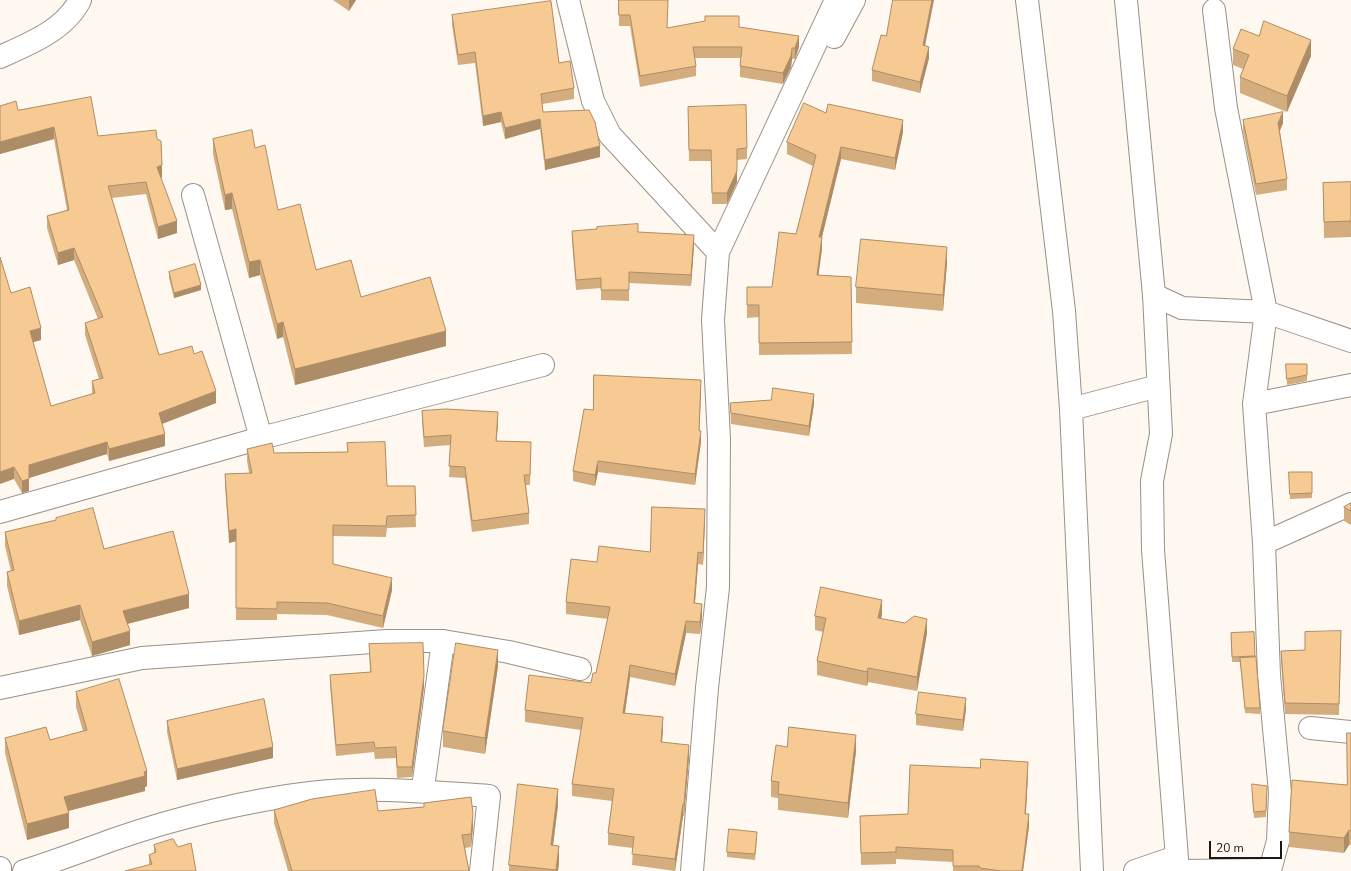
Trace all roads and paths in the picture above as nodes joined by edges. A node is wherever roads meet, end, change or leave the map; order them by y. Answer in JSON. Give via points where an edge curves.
{"nodes":[{"id":1,"x":80,"y":0,"type":"edge"},
{"id":2,"x":568,"y":0,"type":"edge"},
{"id":3,"x":836,"y":0,"type":"edge"},
{"id":4,"x":854,"y":0,"type":"edge"},
{"id":5,"x":1027,"y":0,"type":"edge"},
{"id":6,"x":1126,"y":0,"type":"edge"},
{"id":7,"x":1214,"y":10,"type":"dead end"},
{"id":8,"x":0,"y":57,"type":"edge"},
{"id":9,"x":757,"y":170,"type":"junction"},
{"id":10,"x":193,"y":195,"type":"dead end"},
{"id":11,"x":718,"y":252,"type":"junction"},
{"id":12,"x":1154,"y":295,"type":"junction"},
{"id":13,"x":1266,"y":312,"type":"junction"},
{"id":14,"x":1351,"y":341,"type":"edge"},
{"id":15,"x":543,"y":365,"type":"dead end"},
{"id":16,"x":1351,"y":385,"type":"edge"},
{"id":17,"x":1158,"y":386,"type":"junction"},
{"id":18,"x":1254,"y":404,"type":"junction"},
{"id":19,"x":1071,"y":409,"type":"junction"},
{"id":20,"x":261,"y":438,"type":"junction"},
{"id":21,"x":1351,"y":504,"type":"edge"},
{"id":22,"x":0,"y":512,"type":"edge"},
{"id":23,"x":1264,"y":543,"type":"junction"},
{"id":24,"x":443,"y":641,"type":"junction"},
{"id":25,"x":580,"y":670,"type":"dead end"},
{"id":26,"x":0,"y":688,"type":"edge"},
{"id":27,"x":1310,"y":728,"type":"dead end"},
{"id":28,"x":1351,"y":732,"type":"edge"},
{"id":29,"x":423,"y":788,"type":"dead end"},
{"id":30,"x":1178,"y":866,"type":"edge"},
{"id":31,"x":0,"y":868,"type":"edge"},
{"id":32,"x":0,"y":871,"type":"edge"},
{"id":33,"x":24,"y":871,"type":"edge"},
{"id":34,"x":480,"y":871,"type":"edge"},
{"id":35,"x":692,"y":871,"type":"edge"},
{"id":36,"x":1092,"y":871,"type":"edge"},
{"id":37,"x":1135,"y":871,"type":"edge"}],
"edges":[{"from":1,"to":8,"type":"main road","via":[[76,8],[58,26],[33,42]]},
{"from":2,"to":11,"type":"main road","via":[[593,101],[610,135]]},
{"from":3,"to":9,"type":"main road"},
{"from":4,"to":9,"type":"main road"},
{"from":5,"to":19,"type":"main road","via":[[1064,311]]},
{"from":6,"to":12,"type":"main road"},
{"from":7,"to":13,"type":"main road","via":[[1226,108]]},
{"from":9,"to":11,"type":"main road"},
{"from":10,"to":20,"type":"main road"},
{"from":11,"to":35,"type":"main road","via":[[713,320],[719,439],[718,587]]},
{"from":12,"to":13,"type":"main road","via":[[1182,308]]},
{"from":12,"to":17,"type":"main road"},
{"from":13,"to":14,"type":"main road"},
{"from":13,"to":18,"type":"main road"},
{"from":15,"to":20,"type":"main road"},
{"from":16,"to":18,"type":"main road"},
{"from":17,"to":19,"type":"main road"},
{"from":17,"to":30,"type":"main road","via":[[1161,434],[1152,481],[1153,550]]},
{"from":18,"to":23,"type":"main road"},
{"from":19,"to":36,"type":"main road"},
{"from":20,"to":22,"type":"main road"},
{"from":21,"to":23,"type":"main road"},
{"from":23,"to":30,"type":"main road","via":[[1268,675],[1280,792],[1278,841],[1270,870]]},
{"from":24,"to":25,"type":"main road","via":[[509,652]]},
{"from":24,"to":26,"type":"main road","via":[[387,641],[142,658]]},
{"from":24,"to":29,"type":"main road"},
{"from":27,"to":28,"type":"main road"},
{"from":30,"to":37,"type":"main road"},
{"from":31,"to":32,"type":"main road"},
{"from":33,"to":34,"type":"main road","via":[[119,838],[215,812],[275,798],[357,790],[489,796]]}]}
